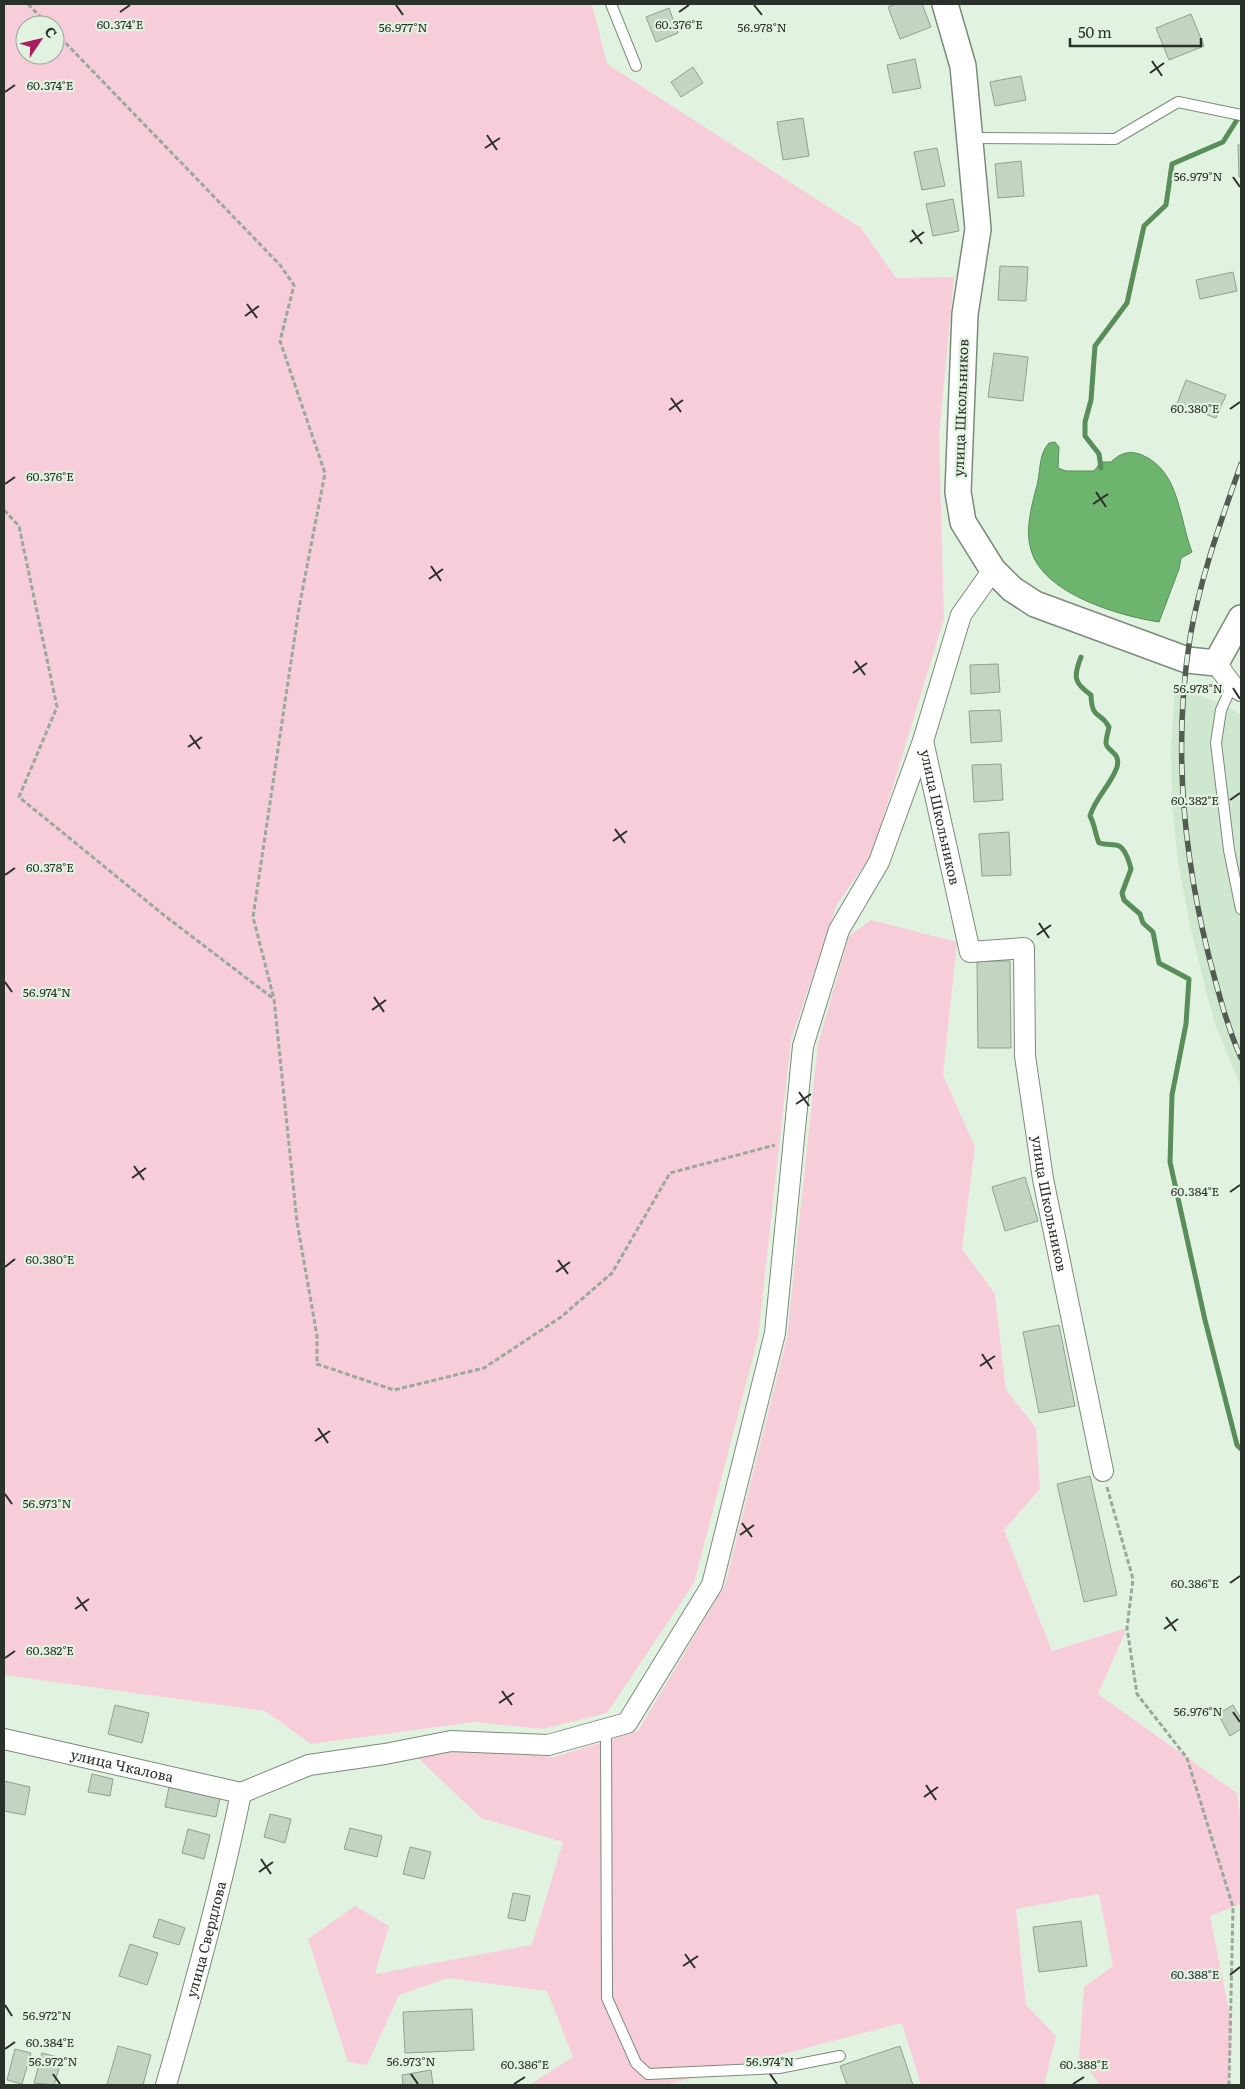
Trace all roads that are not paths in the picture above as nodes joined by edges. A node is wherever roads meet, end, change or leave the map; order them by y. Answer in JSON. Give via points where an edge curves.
{"nodes":[{"id":1,"x":611,"y":4,"type":"edge"},
{"id":2,"x":945,"y":4,"type":"edge"},
{"id":3,"x":636,"y":66,"type":"dead end"},
{"id":4,"x":1241,"y":114,"type":"edge"},
{"id":5,"x":970,"y":138,"type":"junction"},
{"id":6,"x":993,"y":570,"type":"junction"},
{"id":7,"x":1241,"y":618,"type":"edge"},
{"id":8,"x":1216,"y":662,"type":"junction"},
{"id":9,"x":1237,"y":688,"type":"edge"},
{"id":10,"x":923,"y":741,"type":"junction"},
{"id":11,"x":1241,"y":909,"type":"edge"},
{"id":12,"x":1103,"y":1472,"type":"road end"},
{"id":13,"x":606,"y":1729,"type":"junction"},
{"id":14,"x":4,"y":1739,"type":"edge"},
{"id":15,"x":241,"y":1793,"type":"junction"},
{"id":16,"x":840,"y":2056,"type":"dead end"},
{"id":17,"x":166,"y":2085,"type":"edge"}],
"edges":[{"from":1,"to":3,"type":"lane"},
{"from":2,"to":5,"type":"street","name":"улица Школьников","via":[[964,66]]},
{"from":4,"to":5,"type":"lane","via":[[1178,102],[1115,139]]},
{"from":5,"to":6,"type":"street","name":"улица Школьников","via":[[978,229],[964,314],[958,492],[964,522]]},
{"from":6,"to":8,"type":"street","via":[[1012,589],[1035,604],[1187,660]]},
{"from":6,"to":10,"type":"street","name":"улица Школьников","via":[[961,615]]},
{"from":7,"to":8,"type":"street"},
{"from":8,"to":9,"type":"street"},
{"from":9,"to":11,"type":"lane","via":[[1221,710],[1216,743],[1229,850]]},
{"from":10,"to":12,"type":"street","name":"улица Школьников","via":[[970,952],[1024,948],[1025,1056],[1043,1179]]},
{"from":10,"to":13,"type":"street","via":[[880,862],[839,930],[802,1046],[775,1333],[712,1584],[627,1723]]},
{"from":13,"to":15,"type":"street","via":[[548,1745],[450,1740],[309,1765]]},
{"from":13,"to":16,"type":"lane","via":[[607,1998],[636,2063],[648,2074],[779,2068]]},
{"from":14,"to":15,"type":"street","name":"улица Чкалова"},
{"from":15,"to":17,"type":"street","name":"улица Свердлова","via":[[193,1994]]}]}
